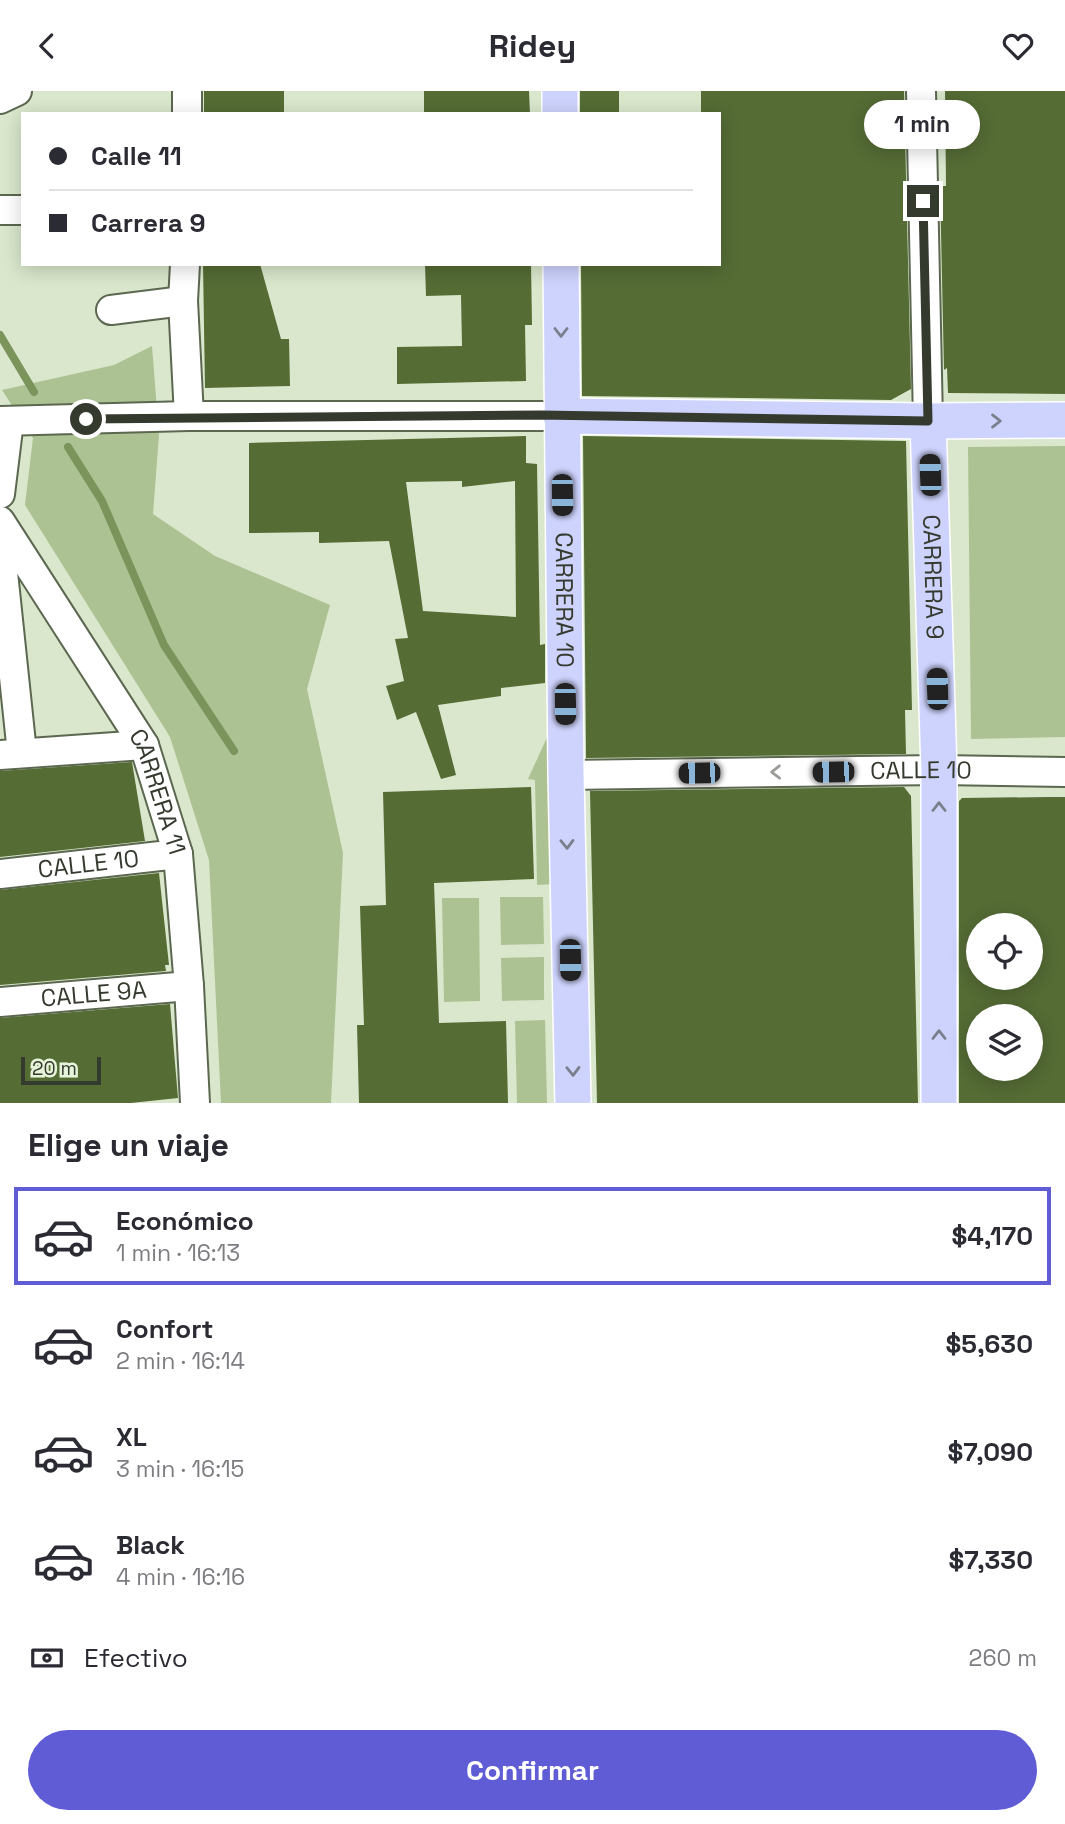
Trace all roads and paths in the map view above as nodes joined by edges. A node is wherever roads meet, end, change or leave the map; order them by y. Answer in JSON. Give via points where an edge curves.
{"nodes":[{"id":1,"x":187,"y":91,"type":"edge"},
{"id":2,"x":560,"y":91,"type":"edge"},
{"id":3,"x":921,"y":91,"type":"edge"},
{"id":4,"x":187,"y":112,"type":"edge"},
{"id":5,"x":560,"y":112,"type":"edge"},
{"id":6,"x":21,"y":210,"type":"edge"},
{"id":7,"x":0,"y":211,"type":"edge"},
{"id":8,"x":185,"y":266,"type":"edge"},
{"id":9,"x":561,"y":266,"type":"edge"},
{"id":10,"x":183,"y":301,"type":"junction"},
{"id":11,"x":111,"y":310,"type":"dead end"},
{"id":12,"x":189,"y":416,"type":"junction"},
{"id":13,"x":561,"y":416,"type":"junction"},
{"id":14,"x":1065,"y":420,"type":"edge"},
{"id":15,"x":5,"y":421,"type":"edge"},
{"id":16,"x":928,"y":421,"type":"junction"},
{"id":17,"x":0,"y":494,"type":"edge"},
{"id":18,"x":0,"y":521,"type":"edge"},
{"id":19,"x":0,"y":544,"type":"edge"},
{"id":20,"x":144,"y":745,"type":"junction"},
{"id":21,"x":11,"y":754,"type":"edge"},
{"id":22,"x":939,"y":770,"type":"junction"},
{"id":23,"x":1065,"y":772,"type":"edge"},
{"id":24,"x":566,"y":775,"type":"junction"},
{"id":25,"x":178,"y":854,"type":"junction"},
{"id":26,"x":0,"y":874,"type":"edge"},
{"id":27,"x":189,"y":986,"type":"junction"},
{"id":28,"x":0,"y":1002,"type":"edge"},
{"id":29,"x":195,"y":1103,"type":"edge"},
{"id":30,"x":573,"y":1103,"type":"edge"},
{"id":31,"x":939,"y":1103,"type":"edge"}],
"edges":[{"from":1,"to":4,"type":"street"},
{"from":2,"to":5,"type":"main road"},
{"from":3,"to":16,"type":"street","name":"CARRERA 9"},
{"from":6,"to":7,"type":"street"},
{"from":8,"to":10,"type":"street"},
{"from":9,"to":13,"type":"main road","name":"CARRERA 10","one_way":true},
{"from":10,"to":11,"type":"street"},
{"from":10,"to":12,"type":"street"},
{"from":12,"to":13,"type":"street"},
{"from":12,"to":15,"type":"street"},
{"from":13,"to":16,"type":"main road"},
{"from":13,"to":24,"type":"main road","name":"CARRERA 10"},
{"from":16,"to":14,"type":"main road","one_way":true},
{"from":15,"to":17,"type":"street"},
{"from":16,"to":22,"type":"main road","name":"CARRERA 9"},
{"from":18,"to":20,"type":"street","name":"CARRERA 11"},
{"from":19,"to":21,"type":"street"},
{"from":20,"to":21,"type":"street"},
{"from":20,"to":25,"type":"street","name":"CARRERA 11"},
{"from":22,"to":23,"type":"street","name":"CALLE 10"},
{"from":22,"to":24,"type":"street","name":"CALLE 10","one_way":true},
{"from":31,"to":22,"type":"main road","name":"CARRERA 9","one_way":true},
{"from":24,"to":30,"type":"main road","name":"CARRERA 10","one_way":true},
{"from":25,"to":26,"type":"street","name":"CALLE 10"},
{"from":25,"to":27,"type":"street","name":"CARRERA 11"},
{"from":27,"to":28,"type":"street","name":"CALLE 9A"},
{"from":27,"to":29,"type":"street","name":"CARRERA 11"}]}
